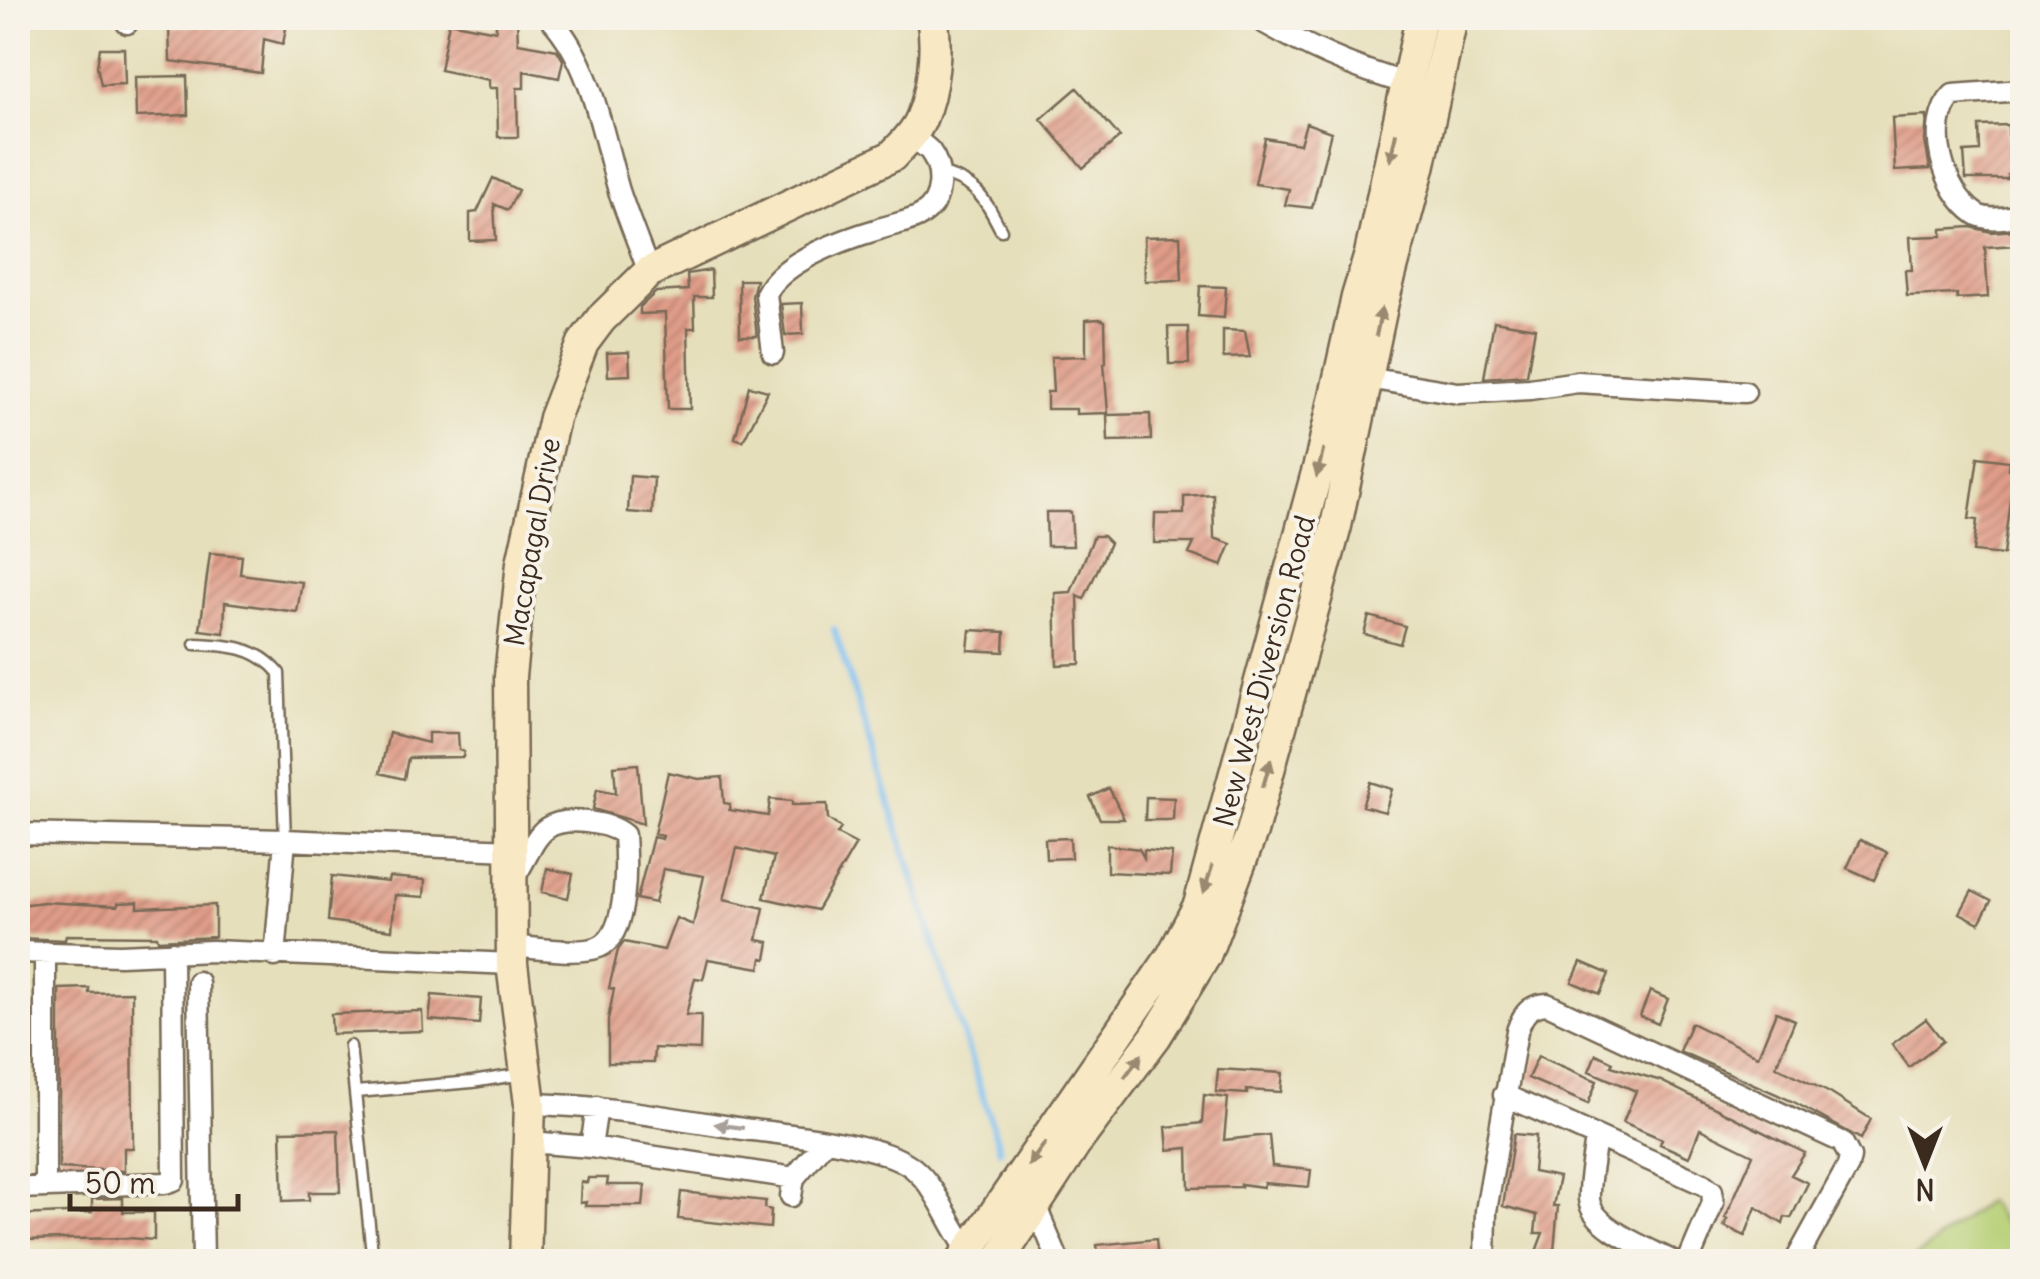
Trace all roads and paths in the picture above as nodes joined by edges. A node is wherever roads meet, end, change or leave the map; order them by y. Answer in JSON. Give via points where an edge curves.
{"nodes":[{"id":1,"x":550,"y":18,"type":"edge"},
{"id":2,"x":932,"y":18,"type":"edge"},
{"id":3,"x":1256,"y":18,"type":"edge"},
{"id":4,"x":1421,"y":18,"type":"edge"},
{"id":5,"x":1452,"y":18,"type":"edge"},
{"id":6,"x":1406,"y":82,"type":"junction"},
{"id":7,"x":2022,"y":90,"type":"edge"},
{"id":8,"x":912,"y":136,"type":"junction"},
{"id":9,"x":938,"y":173,"type":"junction"},
{"id":10,"x":2022,"y":215,"type":"edge"},
{"id":11,"x":1001,"y":230,"type":"dead end"},
{"id":12,"x":649,"y":272,"type":"junction"},
{"id":13,"x":772,"y":353,"type":"dead end"},
{"id":14,"x":1368,"y":378,"type":"junction"},
{"id":15,"x":1745,"y":392,"type":"dead end"},
{"id":16,"x":195,"y":644,"type":"dead end"},
{"id":17,"x":18,"y":834,"type":"edge"},
{"id":18,"x":285,"y":840,"type":"junction"},
{"id":19,"x":510,"y":850,"type":"junction"},
{"id":20,"x":510,"y":884,"type":"junction"},
{"id":21,"x":18,"y":952,"type":"edge"},
{"id":22,"x":44,"y":952,"type":"junction"},
{"id":23,"x":172,"y":952,"type":"junction"},
{"id":24,"x":511,"y":955,"type":"junction"},
{"id":25,"x":275,"y":956,"type":"junction"},
{"id":26,"x":198,"y":982,"type":"dead end"},
{"id":27,"x":350,"y":1046,"type":"dead end"},
{"id":28,"x":527,"y":1089,"type":"junction"},
{"id":29,"x":356,"y":1092,"type":"junction"},
{"id":30,"x":1504,"y":1095,"type":"junction"},
{"id":31,"x":597,"y":1107,"type":"junction"},
{"id":32,"x":1596,"y":1137,"type":"junction"},
{"id":33,"x":825,"y":1140,"type":"junction"},
{"id":34,"x":530,"y":1142,"type":"junction"},
{"id":35,"x":591,"y":1147,"type":"junction"},
{"id":36,"x":18,"y":1188,"type":"edge"},
{"id":37,"x":45,"y":1188,"type":"junction"},
{"id":38,"x":1036,"y":1207,"type":"junction"},
{"id":39,"x":970,"y":1258,"type":"edge"},
{"id":40,"x":528,"y":1261,"type":"edge"},
{"id":41,"x":202,"y":1262,"type":"edge"},
{"id":42,"x":373,"y":1262,"type":"edge"},
{"id":43,"x":998,"y":1262,"type":"edge"},
{"id":44,"x":1059,"y":1262,"type":"edge"},
{"id":45,"x":1485,"y":1262,"type":"edge"},
{"id":46,"x":1674,"y":1262,"type":"edge"},
{"id":47,"x":1688,"y":1262,"type":"edge"},
{"id":48,"x":1796,"y":1262,"type":"edge"}],
"edges":[{"from":1,"to":12,"type":"street","via":[[563,31],[595,101]]},
{"from":2,"to":8,"type":"street","via":[[930,82]]},
{"from":3,"to":6,"type":"street","via":[[1342,63]]},
{"from":4,"to":6,"type":"street","name":"New West Diversion Road"},
{"from":14,"to":5,"type":"street","name":"New West Diversion Road","one_way":true},
{"from":6,"to":39,"type":"street","name":"New West Diversion Road","one_way":true,"via":[[1322,454],[1200,905]]},
{"from":7,"to":10,"type":"street","via":[[1953,95],[1938,121],[1943,173],[1964,202],[1985,217]]},
{"from":8,"to":9,"type":"street","via":[[931,152]]},
{"from":8,"to":12,"type":"street","name":"Macapagal Drive","via":[[892,156]]},
{"from":9,"to":11,"type":"lane","via":[[966,180]]},
{"from":9,"to":13,"type":"street","via":[[940,193],[920,216],[843,240],[779,276],[766,294]]},
{"from":12,"to":19,"type":"street","name":"Macapagal Drive","via":[[584,343],[541,466],[510,676]]},
{"from":14,"to":15,"type":"street","via":[[1458,393],[1578,382]]},
{"from":38,"to":14,"type":"street","name":"New West Diversion Road","one_way":true,"via":[[1156,1036],[1216,930],[1252,832],[1336,526]]},
{"from":16,"to":18,"type":"lane","via":[[254,652],[278,673]]},
{"from":17,"to":18,"type":"street"},
{"from":18,"to":19,"type":"street"},
{"from":18,"to":25,"type":"street"},
{"from":19,"to":20,"type":"street","name":"Macapagal Drive"},
{"from":20,"to":24,"type":"street","name":"Macapagal Drive"},
{"from":20,"to":24,"type":"street","via":[[540,834],[561,819],[603,824],[624,835],[628,868],[612,936],[579,950]]},
{"from":21,"to":22,"type":"street"},
{"from":22,"to":23,"type":"street"},
{"from":22,"to":37,"type":"street"},
{"from":23,"to":25,"type":"street"},
{"from":23,"to":37,"type":"street","via":[[174,1180]]},
{"from":24,"to":25,"type":"street"},
{"from":24,"to":28,"type":"street","name":"Macapagal Drive"},
{"from":26,"to":41,"type":"street"},
{"from":27,"to":29,"type":"lane"},
{"from":28,"to":29,"type":"lane","via":[[472,1082]]},
{"from":28,"to":31,"type":"street"},
{"from":28,"to":34,"type":"street","name":"Macapagal Drive"},
{"from":29,"to":42,"type":"lane"},
{"from":30,"to":32,"type":"street"},
{"from":30,"to":45,"type":"street"},
{"from":30,"to":48,"type":"street","via":[[1520,1020],[1535,1004],[1547,1004],[1842,1142],[1848,1166]]},
{"from":33,"to":31,"type":"street","one_way":true},
{"from":31,"to":35,"type":"street"},
{"from":32,"to":46,"type":"street","via":[[1592,1213]]},
{"from":32,"to":47,"type":"street","via":[[1712,1191]]},
{"from":33,"to":35,"type":"street","via":[[792,1187]]},
{"from":33,"to":39,"type":"street","via":[[912,1166]]},
{"from":34,"to":35,"type":"street"},
{"from":34,"to":40,"type":"street","name":"Macapagal Drive"},
{"from":36,"to":37,"type":"street"},
{"from":38,"to":43,"type":"street","name":"New West Diversion Road"},
{"from":38,"to":44,"type":"street"}]}
